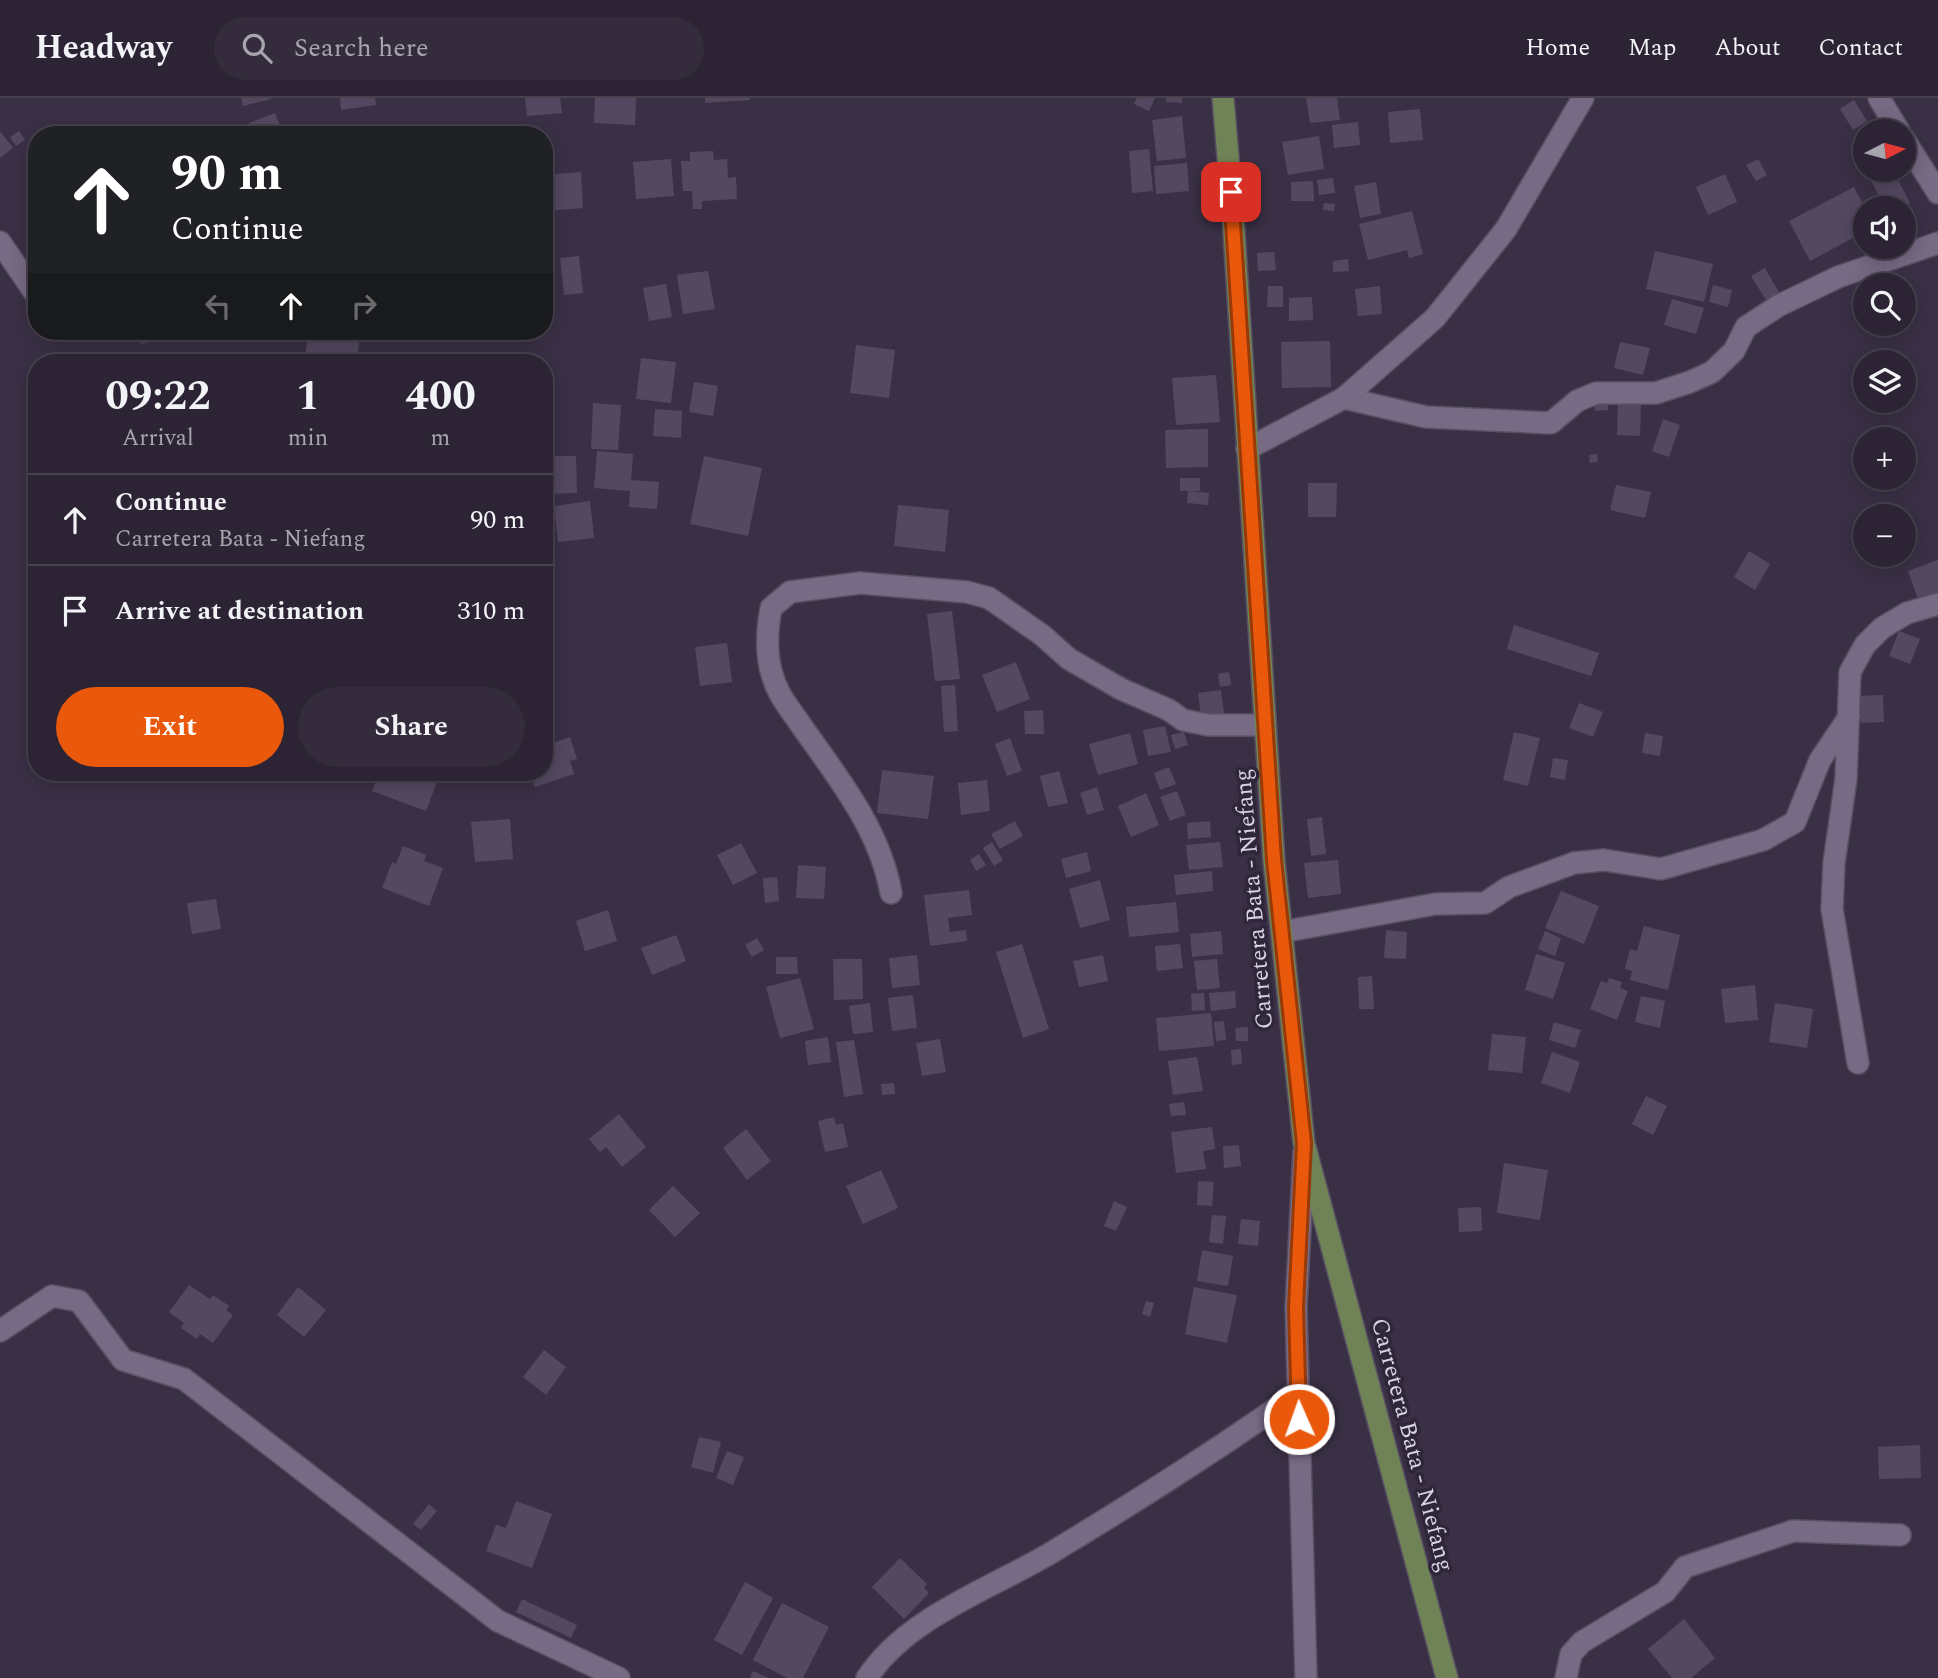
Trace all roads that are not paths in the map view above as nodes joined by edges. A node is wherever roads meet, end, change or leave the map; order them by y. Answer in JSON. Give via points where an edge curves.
{"nodes":[{"id":1,"x":1223,"y":98,"type":"edge"},
{"id":2,"x":1583,"y":98,"type":"edge"},
{"id":3,"x":1879,"y":98,"type":"edge"},
{"id":4,"x":1892,"y":119,"type":"edge"},
{"id":5,"x":1916,"y":158,"type":"edge"},
{"id":6,"x":1938,"y":193,"type":"edge"},
{"id":7,"x":0,"y":242,"type":"edge"},
{"id":8,"x":1938,"y":243,"type":"edge"},
{"id":9,"x":28,"y":283,"type":"edge"},
{"id":10,"x":1344,"y":398,"type":"junction"},
{"id":11,"x":1247,"y":449,"type":"junction"},
{"id":12,"x":1938,"y":604,"type":"edge"},
{"id":13,"x":1849,"y":717,"type":"junction"},
{"id":14,"x":1264,"y":725,"type":"junction"},
{"id":15,"x":891,"y":893,"type":"dead end"},
{"id":16,"x":1282,"y":932,"type":"junction"},
{"id":17,"x":1858,"y":1063,"type":"dead end"},
{"id":18,"x":1304,"y":1143,"type":"junction"},
{"id":19,"x":0,"y":1331,"type":"edge"},
{"id":20,"x":1298,"y":1393,"type":"junction"},
{"id":21,"x":1900,"y":1535,"type":"dead end"},
{"id":22,"x":619,"y":1678,"type":"edge"},
{"id":23,"x":866,"y":1678,"type":"edge"},
{"id":24,"x":1306,"y":1678,"type":"edge"},
{"id":25,"x":1447,"y":1678,"type":"edge"},
{"id":26,"x":1566,"y":1678,"type":"edge"}],
"edges":[{"from":1,"to":11,"type":"main road","name":"Carretera Bata - Niefang"},
{"from":2,"to":10,"type":"street","via":[[1506,229],[1435,318]]},
{"from":3,"to":4,"type":"street"},
{"from":5,"to":6,"type":"street"},
{"from":7,"to":9,"type":"street"},
{"from":8,"to":10,"type":"street","via":[[1849,272],[1778,306],[1746,327],[1734,351],[1712,372],[1656,393],[1596,393],[1577,401],[1551,423],[1426,417]]},
{"from":10,"to":11,"type":"street"},
{"from":11,"to":14,"type":"main road","name":"Carretera Bata - Niefang"},
{"from":12,"to":13,"type":"street","via":[[1908,613],[1865,645],[1850,672]]},
{"from":13,"to":16,"type":"street","via":[[1820,760],[1795,822],[1763,841],[1661,869],[1604,860],[1574,863],[1509,887],[1485,903],[1435,904]]},
{"from":13,"to":17,"type":"street","via":[[1832,909]]},
{"from":14,"to":15,"type":"street","via":[[1183,720],[1069,659],[989,598],[860,583],[790,592],[771,608],[766,632],[779,691],[873,835],[886,862]]},
{"from":14,"to":16,"type":"main road","name":"Carretera Bata - Niefang"},
{"from":16,"to":18,"type":"main road","name":"Carretera Bata - Niefang"},
{"from":18,"to":20,"type":"street","via":[[1296,1307]]},
{"from":18,"to":25,"type":"main road","name":"Carretera Bata - Niefang"},
{"from":19,"to":22,"type":"street","via":[[52,1296],[79,1301],[123,1360],[184,1379],[498,1621]]},
{"from":20,"to":23,"type":"street","via":[[1203,1460],[926,1623],[881,1657]]},
{"from":20,"to":24,"type":"street"},
{"from":21,"to":26,"type":"street","via":[[1793,1531],[1685,1567],[1665,1592],[1582,1642],[1571,1654]]}]}
